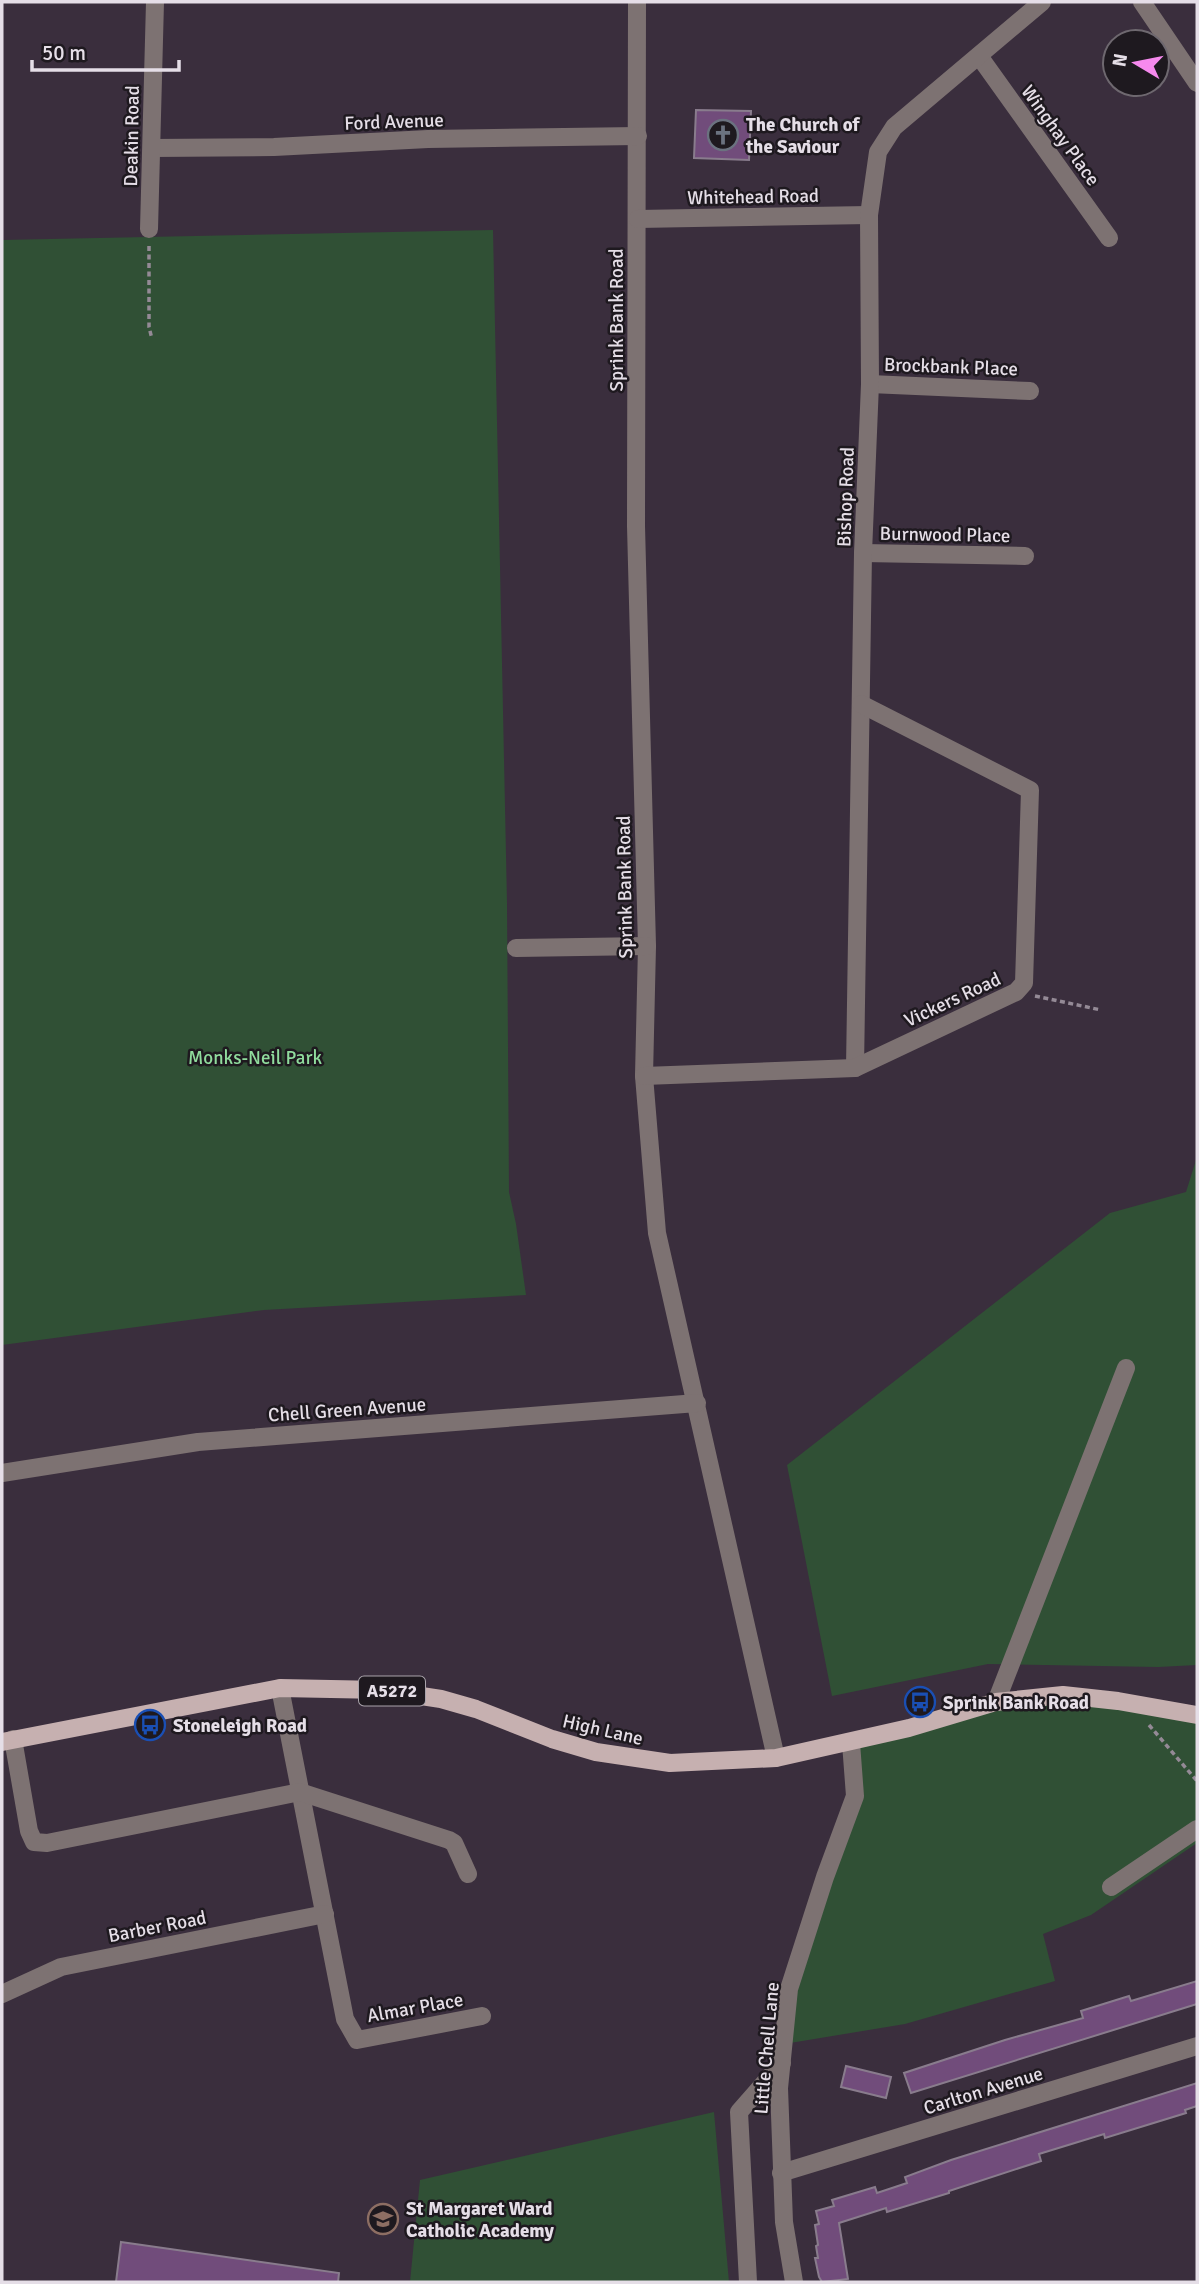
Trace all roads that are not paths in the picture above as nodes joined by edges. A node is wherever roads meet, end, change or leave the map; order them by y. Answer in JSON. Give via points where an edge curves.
{"nodes":[{"id":1,"x":155,"y":2,"type":"edge"},
{"id":2,"x":637,"y":2,"type":"edge"},
{"id":3,"x":1042,"y":2,"type":"edge"},
{"id":4,"x":1142,"y":2,"type":"edge"},
{"id":5,"x":979,"y":56,"type":"junction"},
{"id":6,"x":1197,"y":83,"type":"edge"},
{"id":7,"x":638,"y":136,"type":"junction"},
{"id":8,"x":152,"y":148,"type":"junction"},
{"id":9,"x":869,"y":215,"type":"junction"},
{"id":10,"x":638,"y":219,"type":"junction"},
{"id":11,"x":149,"y":229,"type":"road end"},
{"id":12,"x":1109,"y":238,"type":"dead end"},
{"id":13,"x":870,"y":384,"type":"junction"},
{"id":14,"x":1030,"y":391,"type":"dead end"},
{"id":15,"x":863,"y":553,"type":"junction"},
{"id":16,"x":1025,"y":556,"type":"dead end"},
{"id":17,"x":861,"y":704,"type":"junction"},
{"id":18,"x":648,"y":946,"type":"junction"},
{"id":19,"x":516,"y":948,"type":"dead end"},
{"id":20,"x":855,"y":1068,"type":"junction"},
{"id":21,"x":644,"y":1076,"type":"junction"},
{"id":22,"x":1126,"y":1368,"type":"dead end"},
{"id":23,"x":697,"y":1403,"type":"junction"},
{"id":24,"x":2,"y":1473,"type":"edge"},
{"id":25,"x":280,"y":1688,"type":"junction"},
{"id":26,"x":996,"y":1702,"type":"junction"},
{"id":27,"x":1197,"y":1715,"type":"edge"},
{"id":28,"x":7,"y":1740,"type":"edge"},
{"id":29,"x":851,"y":1743,"type":"junction"},
{"id":30,"x":776,"y":1758,"type":"junction"},
{"id":31,"x":300,"y":1792,"type":"junction"},
{"id":32,"x":1197,"y":1829,"type":"edge"},
{"id":33,"x":468,"y":1874,"type":"dead end"},
{"id":34,"x":1111,"y":1886,"type":"dead end"},
{"id":35,"x":325,"y":1914,"type":"junction"},
{"id":36,"x":2,"y":1994,"type":"edge"},
{"id":37,"x":482,"y":2017,"type":"dead end"},
{"id":38,"x":1197,"y":2046,"type":"edge"},
{"id":39,"x":782,"y":2063,"type":"junction"},
{"id":40,"x":781,"y":2173,"type":"junction"},
{"id":41,"x":748,"y":2282,"type":"edge"},
{"id":42,"x":794,"y":2282,"type":"edge"}],
"edges":[{"from":1,"to":8,"type":"street","name":"Deakin Road"},
{"from":2,"to":7,"type":"street","name":"Sprink Bank Road"},
{"from":3,"to":5,"type":"street","name":"Bishop Road"},
{"from":4,"to":6,"type":"street"},
{"from":5,"to":9,"type":"street","name":"Bishop Road","via":[[894,127],[878,152]]},
{"from":5,"to":12,"type":"street","name":"Winghay Place"},
{"from":7,"to":8,"type":"street","name":"Ford Avenue"},
{"from":7,"to":10,"type":"street","name":"Sprink Bank Road"},
{"from":8,"to":11,"type":"street","name":"Deakin Road"},
{"from":9,"to":10,"type":"street","name":"Whitehead Road"},
{"from":9,"to":13,"type":"street","name":"Bishop Road"},
{"from":10,"to":18,"type":"street","name":"Sprink Bank Road","via":[[636,526]]},
{"from":13,"to":14,"type":"street","name":"Brockbank Place"},
{"from":13,"to":15,"type":"street","name":"Bishop Road"},
{"from":15,"to":16,"type":"street","name":"Burnwood Place"},
{"from":15,"to":17,"type":"street","name":"Bishop Road"},
{"from":17,"to":20,"type":"street","name":"Bishop Road"},
{"from":17,"to":20,"type":"street","name":"Vickers Road","via":[[1030,790],[1024,984],[1016,992]]},
{"from":18,"to":19,"type":"street"},
{"from":18,"to":21,"type":"street","name":"Sprink Bank Road"},
{"from":20,"to":21,"type":"street","name":"Vickers Road"},
{"from":21,"to":23,"type":"street","name":"Sprink Bank Road","via":[[657,1233]]},
{"from":22,"to":26,"type":"street"},
{"from":23,"to":24,"type":"street","name":"Chell Green Avenue","via":[[198,1442]]},
{"from":23,"to":30,"type":"street","name":"Sprink Bank Road"},
{"from":25,"to":28,"type":"main road","name":"High Lane","number":"A5272"},
{"from":25,"to":30,"type":"main road","name":"High Lane","number":"A5272","via":[[382,1690],[441,1699],[552,1739],[631,1759],[670,1763]]},
{"from":25,"to":31,"type":"street"},
{"from":26,"to":27,"type":"main road","name":"High Lane","number":"A5272","via":[[1063,1695]]},
{"from":26,"to":29,"type":"main road","name":"High Lane","number":"A5272"},
{"from":28,"to":31,"type":"street","via":[[29,1831],[40,1844]]},
{"from":29,"to":30,"type":"main road","name":"High Lane","number":"A5272"},
{"from":29,"to":39,"type":"street","name":"Little Chell Lane","via":[[855,1796],[789,1989]]},
{"from":31,"to":33,"type":"street","via":[[449,1840]]},
{"from":31,"to":35,"type":"street"},
{"from":32,"to":34,"type":"street"},
{"from":35,"to":36,"type":"street","name":"Barber Road","via":[[61,1967]]},
{"from":35,"to":37,"type":"street","name":"Almar Place","via":[[345,2019],[357,2040]]},
{"from":38,"to":40,"type":"street","name":"Carlton Avenue"},
{"from":39,"to":40,"type":"street","name":"Little Chell Lane"},
{"from":39,"to":41,"type":"street","via":[[739,2112]]},
{"from":40,"to":42,"type":"street","name":"Little Chell Lane"}]}
